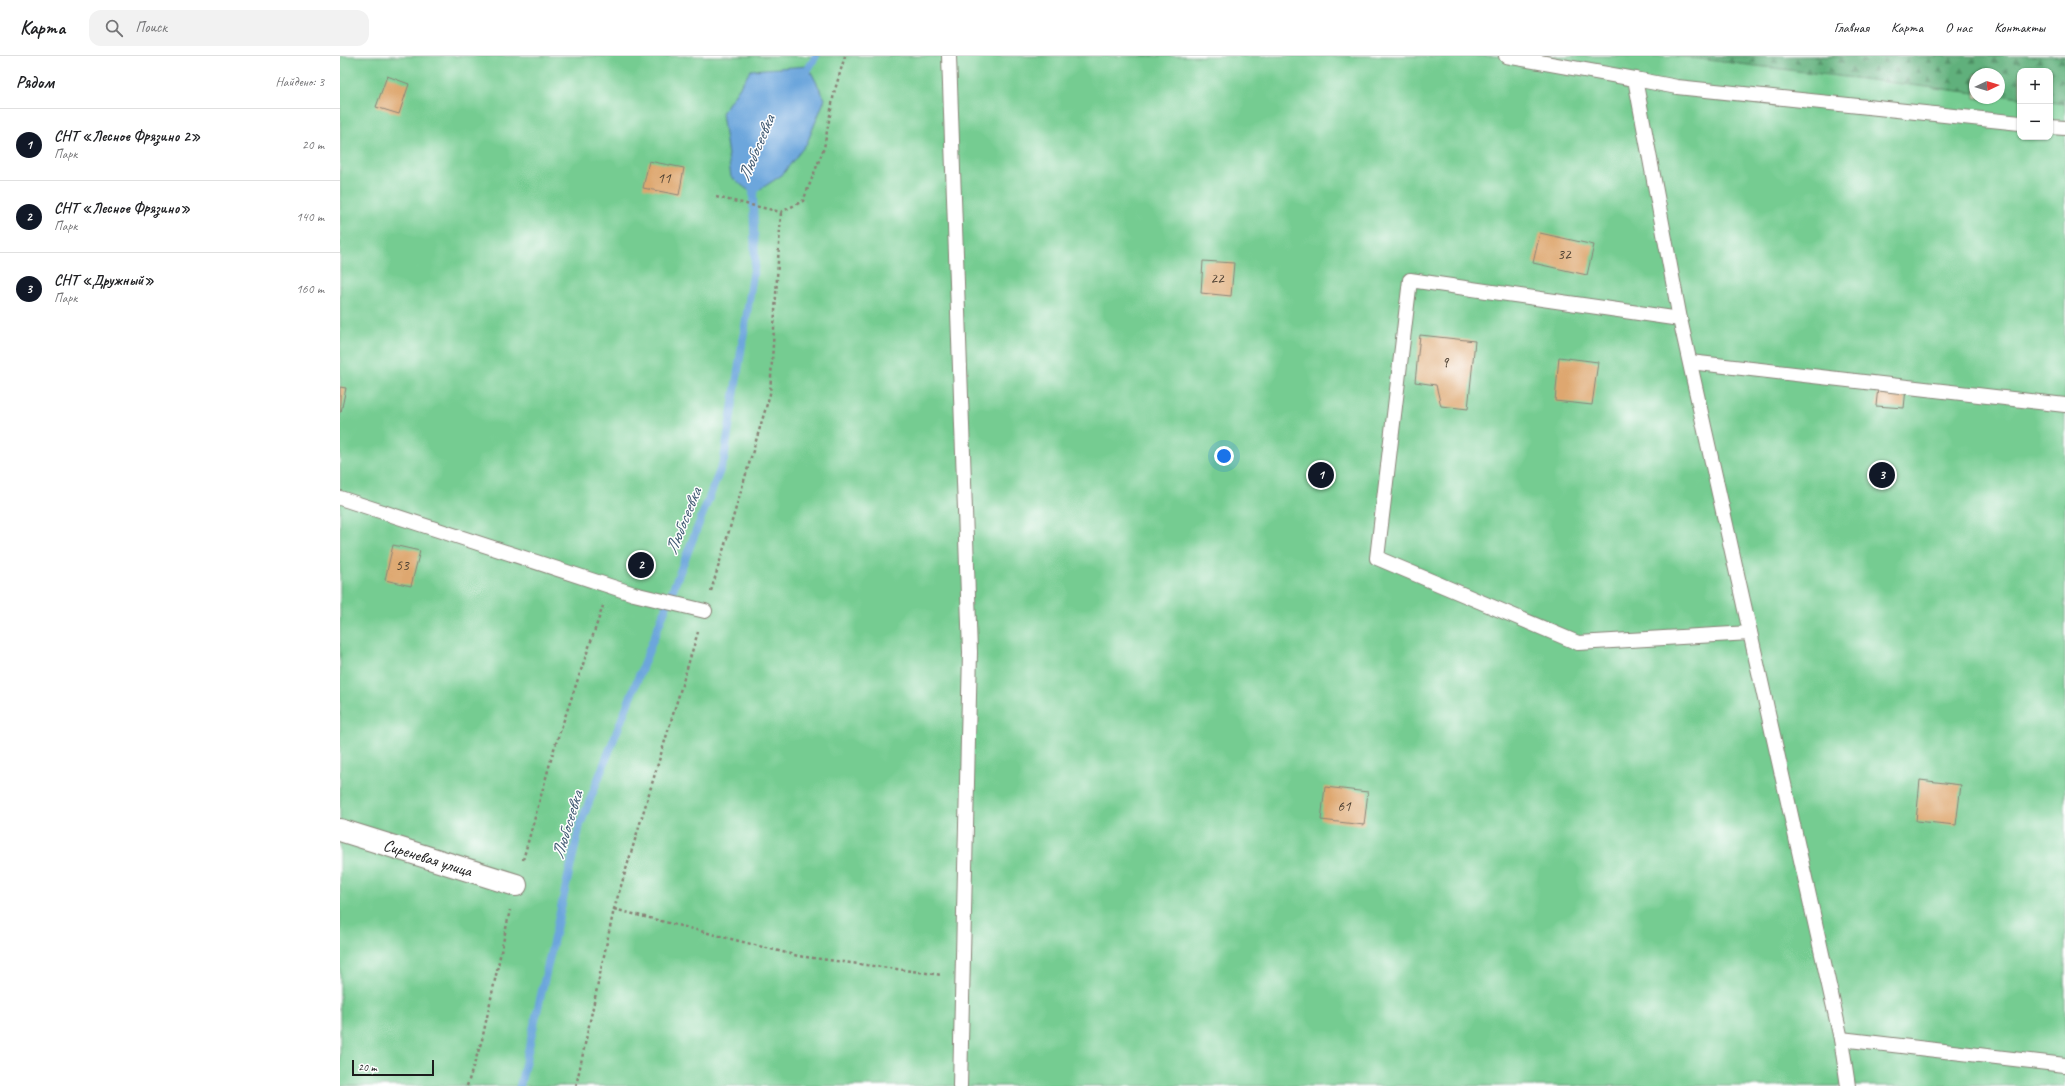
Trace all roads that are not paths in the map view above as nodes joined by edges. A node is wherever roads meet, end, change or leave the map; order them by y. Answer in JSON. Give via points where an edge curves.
{"nodes":[{"id":1,"x":949,"y":56,"type":"edge"},
{"id":2,"x":1506,"y":56,"type":"edge"},
{"id":3,"x":1635,"y":79,"type":"junction"},
{"id":4,"x":2017,"y":123,"type":"edge"},
{"id":5,"x":2053,"y":127,"type":"edge"},
{"id":6,"x":2065,"y":128,"type":"edge"},
{"id":7,"x":1680,"y":319,"type":"junction"},
{"id":8,"x":1690,"y":362,"type":"junction"},
{"id":9,"x":2065,"y":404,"type":"edge"},
{"id":10,"x":340,"y":498,"type":"edge"},
{"id":11,"x":705,"y":610,"type":"road end"},
{"id":12,"x":1750,"y":633,"type":"junction"},
{"id":13,"x":340,"y":830,"type":"edge"},
{"id":14,"x":516,"y":885,"type":"road end"},
{"id":15,"x":1841,"y":1039,"type":"junction"},
{"id":16,"x":2065,"y":1065,"type":"edge"},
{"id":17,"x":960,"y":1086,"type":"edge"},
{"id":18,"x":1848,"y":1086,"type":"edge"}],
"edges":[{"from":1,"to":17,"type":"lane","via":[[970,652]]},
{"from":2,"to":3,"type":"lane"},
{"from":3,"to":4,"type":"lane","via":[[1677,87]]},
{"from":3,"to":7,"type":"lane"},
{"from":5,"to":6,"type":"lane"},
{"from":7,"to":8,"type":"lane"},
{"from":7,"to":12,"type":"lane","via":[[1410,280],[1377,558],[1578,643]]},
{"from":8,"to":9,"type":"lane"},
{"from":8,"to":12,"type":"lane"},
{"from":10,"to":11,"type":"lane","via":[[634,594]]},
{"from":12,"to":15,"type":"lane"},
{"from":13,"to":14,"type":"street","name":"Сиреневая улица"},
{"from":15,"to":16,"type":"lane"},
{"from":15,"to":18,"type":"lane"}]}
